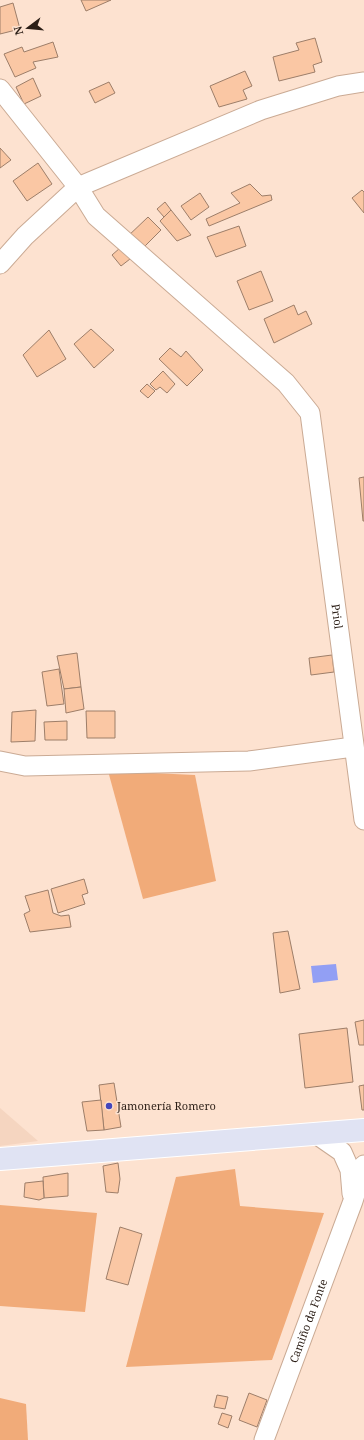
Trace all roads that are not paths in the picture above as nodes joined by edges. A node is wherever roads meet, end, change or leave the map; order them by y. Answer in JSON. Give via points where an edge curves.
{"nodes":[{"id":1,"x":364,"y":82,"type":"edge"},
{"id":2,"x":0,"y":89,"type":"edge"},
{"id":3,"x":78,"y":187,"type":"junction"},
{"id":4,"x":0,"y":264,"type":"edge"},
{"id":5,"x":353,"y":747,"type":"junction"},
{"id":6,"x":0,"y":761,"type":"edge"},
{"id":7,"x":364,"y":820,"type":"edge"},
{"id":8,"x":361,"y":1130,"type":"edge"},
{"id":9,"x":316,"y":1134,"type":"junction"},
{"id":10,"x":26,"y":1157,"type":"junction"},
{"id":11,"x":0,"y":1159,"type":"edge"},
{"id":12,"x":0,"y":1166,"type":"edge"},
{"id":13,"x":357,"y":1168,"type":"edge"},
{"id":14,"x":264,"y":1440,"type":"edge"}],
"edges":[{"from":1,"to":3,"type":"street","via":[[338,86],[261,110]]},
{"from":2,"to":3,"type":"street"},
{"from":3,"to":4,"type":"street","via":[[25,236]]},
{"from":3,"to":5,"type":"street","name":"Priol","via":[[96,216],[286,383],[310,413]]},
{"from":5,"to":6,"type":"street","via":[[249,761],[25,766]]},
{"from":5,"to":7,"type":"street","name":"Priol"},
{"from":8,"to":9,"type":"main road"},
{"from":8,"to":13,"type":"street","via":[[350,1147]]},
{"from":9,"to":10,"type":"main road"},
{"from":9,"to":13,"type":"street","via":[[342,1152]]},
{"from":10,"to":11,"type":"main road"},
{"from":10,"to":12,"type":"street"},
{"from":13,"to":14,"type":"street","name":"Camiño da Fonte","via":[[353,1201]]}]}
